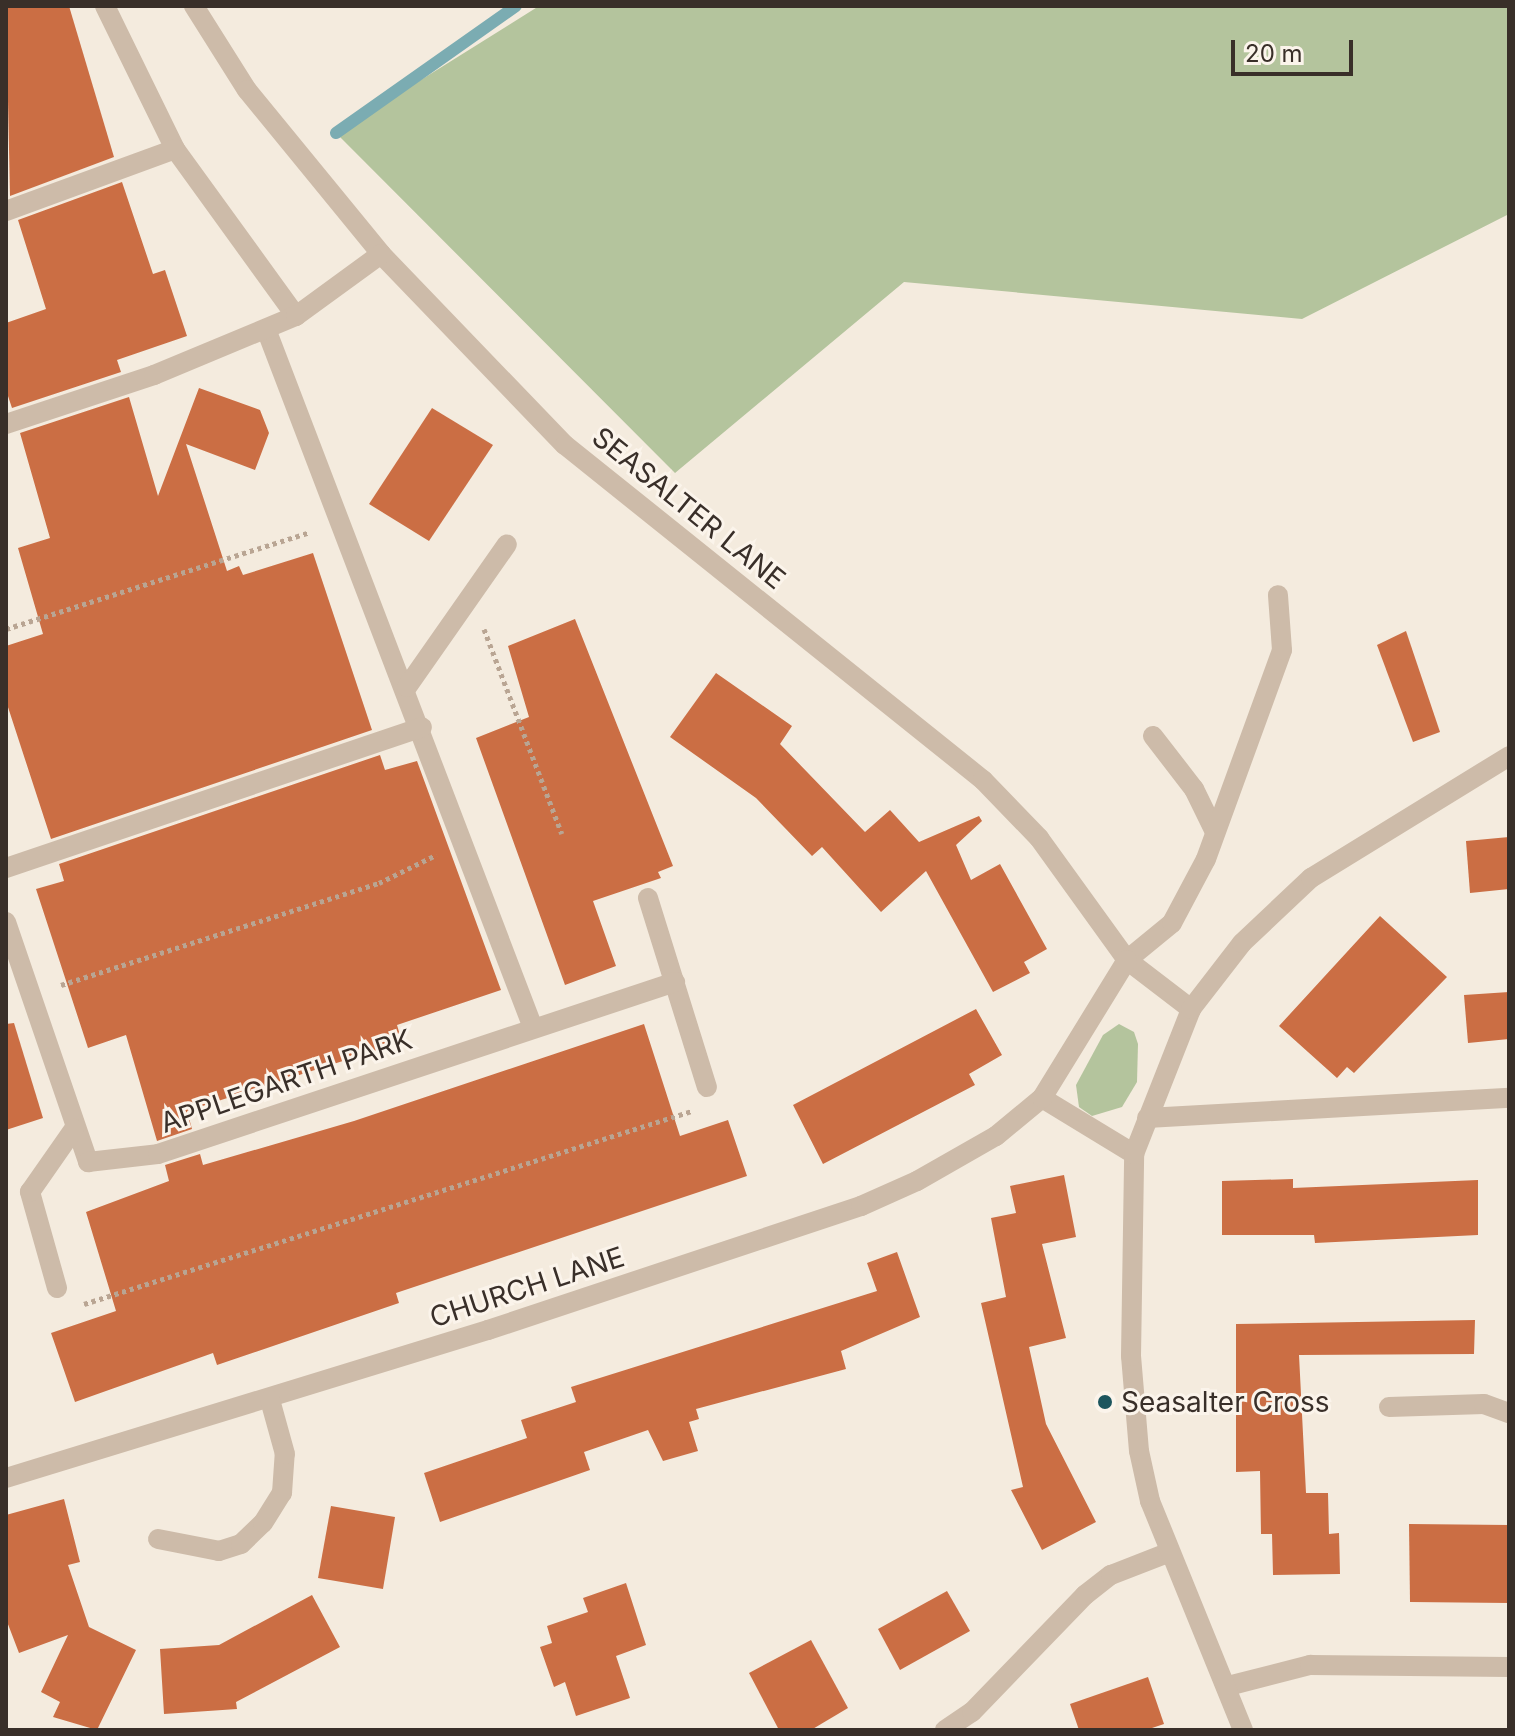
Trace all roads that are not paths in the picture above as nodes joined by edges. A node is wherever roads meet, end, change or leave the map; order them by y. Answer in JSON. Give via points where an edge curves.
{"nodes":[{"id":1,"x":105,"y":6,"type":"edge"},
{"id":2,"x":194,"y":6,"type":"edge"},
{"id":3,"x":175,"y":149,"type":"junction"},
{"id":4,"x":6,"y":211,"type":"edge"},
{"id":5,"x":381,"y":254,"type":"junction"},
{"id":6,"x":296,"y":316,"type":"junction"},
{"id":7,"x":266,"y":329,"type":"junction"},
{"id":8,"x":6,"y":424,"type":"edge"},
{"id":9,"x":507,"y":544,"type":"dead end"},
{"id":10,"x":1278,"y":595,"type":"dead end"},
{"id":11,"x":407,"y":687,"type":"junction"},
{"id":12,"x":422,"y":727,"type":"junction"},
{"id":13,"x":1153,"y":736,"type":"dead end"},
{"id":14,"x":1509,"y":756,"type":"edge"},
{"id":15,"x":1215,"y":832,"type":"junction"},
{"id":16,"x":6,"y":868,"type":"edge"},
{"id":17,"x":648,"y":898,"type":"dead end"},
{"id":18,"x":6,"y":922,"type":"edge"},
{"id":19,"x":1127,"y":960,"type":"junction"},
{"id":20,"x":675,"y":982,"type":"junction"},
{"id":21,"x":1191,"y":1009,"type":"junction"},
{"id":22,"x":533,"y":1028,"type":"junction"},
{"id":23,"x":707,"y":1087,"type":"road end"},
{"id":24,"x":1042,"y":1098,"type":"junction"},
{"id":25,"x":1509,"y":1098,"type":"edge"},
{"id":26,"x":1147,"y":1118,"type":"junction"},
{"id":27,"x":74,"y":1129,"type":"junction"},
{"id":28,"x":1134,"y":1154,"type":"junction"},
{"id":29,"x":57,"y":1288,"type":"road end"},
{"id":30,"x":270,"y":1400,"type":"junction"},
{"id":31,"x":1389,"y":1407,"type":"dead end"},
{"id":32,"x":1509,"y":1413,"type":"edge"},
{"id":33,"x":6,"y":1478,"type":"edge"},
{"id":34,"x":158,"y":1539,"type":"dead end"},
{"id":35,"x":1170,"y":1552,"type":"junction"},
{"id":36,"x":1509,"y":1667,"type":"edge"},
{"id":37,"x":1228,"y":1686,"type":"junction"},
{"id":38,"x":945,"y":1730,"type":"edge"},
{"id":39,"x":1243,"y":1730,"type":"edge"}],
"edges":[{"from":1,"to":3,"type":"street"},
{"from":2,"to":5,"type":"street","name":"SEASALTER LANE","via":[[247,90]]},
{"from":3,"to":4,"type":"street"},
{"from":3,"to":6,"type":"street"},
{"from":5,"to":6,"type":"street"},
{"from":5,"to":19,"type":"street","name":"SEASALTER LANE","via":[[565,445],[983,780],[1039,838]]},
{"from":6,"to":7,"type":"street"},
{"from":7,"to":8,"type":"street","via":[[154,375]]},
{"from":7,"to":11,"type":"street"},
{"from":9,"to":11,"type":"street"},
{"from":10,"to":15,"type":"street","name":"CHURCH LANE","via":[[1282,650]]},
{"from":11,"to":12,"type":"street"},
{"from":12,"to":16,"type":"street"},
{"from":12,"to":22,"type":"street"},
{"from":13,"to":15,"type":"street","via":[[1194,789]]},
{"from":14,"to":21,"type":"street","via":[[1311,878],[1242,943]]},
{"from":15,"to":19,"type":"street","name":"CHURCH LANE","via":[[1172,923]]},
{"from":17,"to":20,"type":"street"},
{"from":18,"to":27,"type":"street","name":"APPLEGARTH PARK"},
{"from":19,"to":21,"type":"street","name":"SEASALTER LANE"},
{"from":19,"to":24,"type":"street","name":"CHURCH LANE"},
{"from":20,"to":22,"type":"street","name":"APPLEGARTH PARK"},
{"from":20,"to":23,"type":"street"},
{"from":21,"to":26,"type":"street"},
{"from":22,"to":27,"type":"street","name":"APPLEGARTH PARK","via":[[158,1154],[88,1162]]},
{"from":24,"to":28,"type":"street"},
{"from":24,"to":30,"type":"street","name":"CHURCH LANE","via":[[996,1136],[861,1206]]},
{"from":25,"to":26,"type":"street"},
{"from":26,"to":28,"type":"street"},
{"from":27,"to":29,"type":"street","via":[[30,1192]]},
{"from":28,"to":35,"type":"street","via":[[1131,1356],[1139,1451]]},
{"from":30,"to":33,"type":"street","name":"CHURCH LANE"},
{"from":30,"to":34,"type":"street","via":[[285,1454],[282,1493],[263,1523],[241,1544],[219,1551]]},
{"from":31,"to":32,"type":"street","via":[[1484,1404]]},
{"from":35,"to":37,"type":"street"},
{"from":35,"to":38,"type":"street","via":[[1111,1575],[1085,1595],[972,1712]]},
{"from":36,"to":37,"type":"street","via":[[1310,1665]]},
{"from":37,"to":39,"type":"street"}]}
